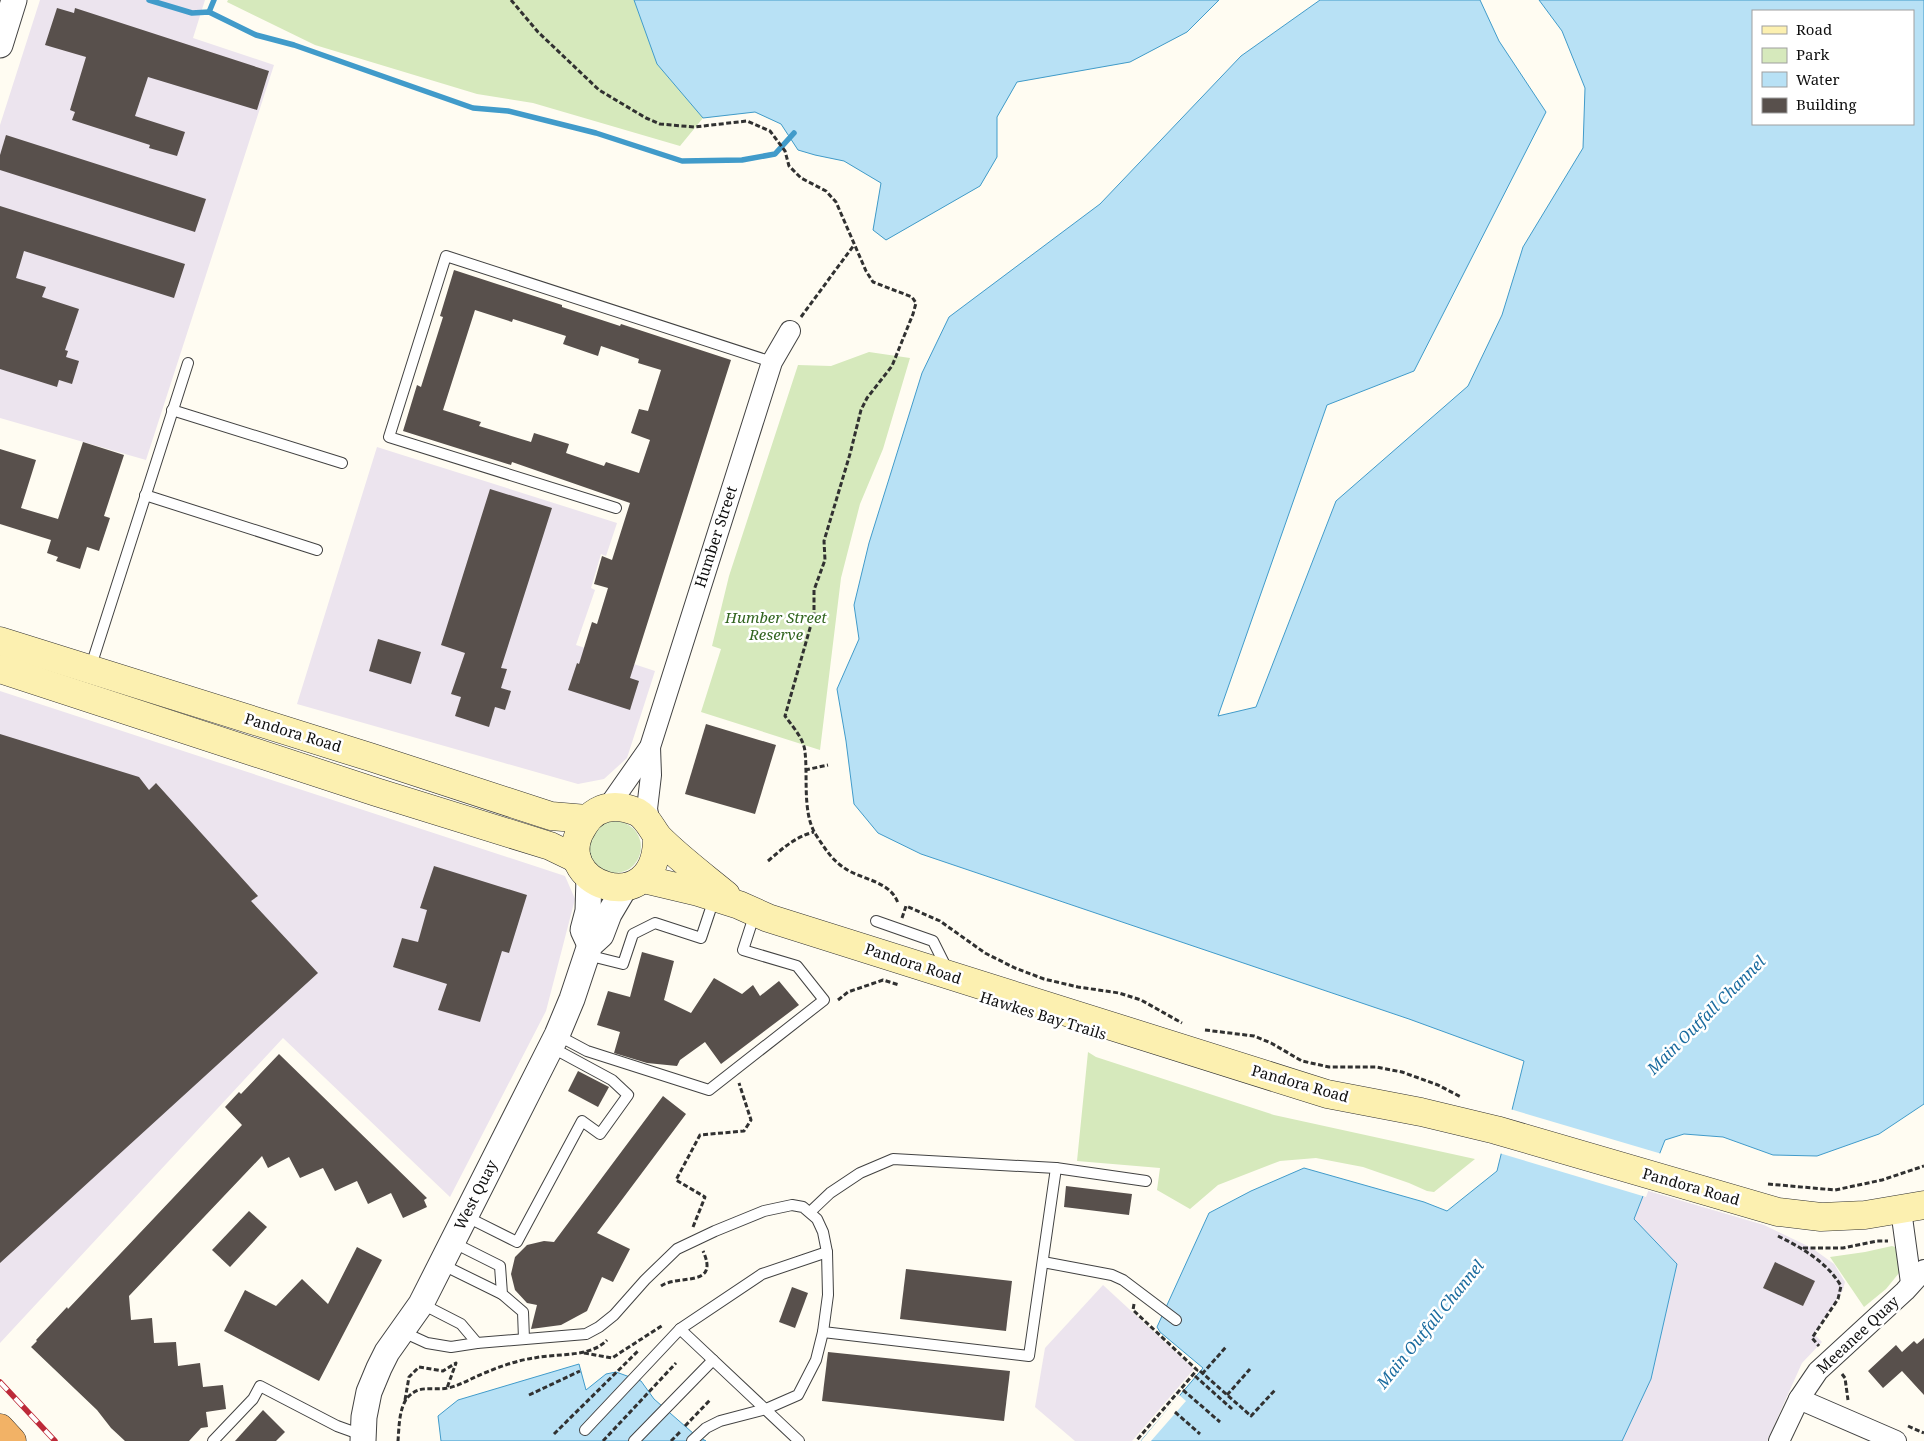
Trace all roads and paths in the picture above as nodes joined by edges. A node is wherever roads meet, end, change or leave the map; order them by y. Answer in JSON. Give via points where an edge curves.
{"nodes":[{"id":1,"x":14,"y":0,"type":"edge"},
{"id":2,"x":511,"y":0,"type":"edge"},
{"id":3,"x":0,"y":45,"type":"edge"},
{"id":4,"x":854,"y":245,"type":"junction"},
{"id":5,"x":790,"y":331,"type":"joint"},
{"id":6,"x":772,"y":362,"type":"junction"},
{"id":7,"x":188,"y":363,"type":"dead end"},
{"id":8,"x":172,"y":410,"type":"junction"},
{"id":9,"x":342,"y":463,"type":"dead end"},
{"id":10,"x":145,"y":495,"type":"junction"},
{"id":11,"x":616,"y":508,"type":"dead end"},
{"id":12,"x":317,"y":550,"type":"dead end"},
{"id":13,"x":0,"y":641,"type":"edge"},
{"id":14,"x":0,"y":669,"type":"edge"},
{"id":15,"x":90,"y":669,"type":"junction"},
{"id":16,"x":650,"y":746,"type":"junction"},
{"id":17,"x":828,"y":765,"type":"dead end"},
{"id":18,"x":805,"y":770,"type":"junction"},
{"id":19,"x":598,"y":813,"type":"junction"},
{"id":20,"x":653,"y":830,"type":"junction"},
{"id":21,"x":814,"y":832,"type":"junction"},
{"id":22,"x":768,"y":861,"type":"dead end"},
{"id":23,"x":583,"y":868,"type":"junction"},
{"id":24,"x":634,"y":883,"type":"junction"},
{"id":25,"x":898,"y":903,"type":"dead end"},
{"id":26,"x":736,"y":905,"type":"junction"},
{"id":27,"x":876,"y":921,"type":"dead end"},
{"id":28,"x":901,"y":922,"type":"dead end"},
{"id":29,"x":588,"y":950,"type":"junction"},
{"id":30,"x":951,"y":976,"type":"junction"},
{"id":31,"x":901,"y":986,"type":"dead end"},
{"id":32,"x":833,"y":1004,"type":"dead end"},
{"id":33,"x":1186,"y":1025,"type":"dead end"},
{"id":34,"x":1203,"y":1030,"type":"dead end"},
{"id":35,"x":554,"y":1041,"type":"junction"},
{"id":36,"x":746,"y":1078,"type":"dead end"},
{"id":37,"x":1464,"y":1099,"type":"dead end"},
{"id":38,"x":1924,"y":1166,"type":"edge"},
{"id":39,"x":1056,"y":1168,"type":"junction"},
{"id":40,"x":1146,"y":1181,"type":"dead end"},
{"id":41,"x":1764,"y":1184,"type":"dead end"},
{"id":42,"x":1912,"y":1207,"type":"edge"},
{"id":43,"x":810,"y":1212,"type":"junction"},
{"id":44,"x":465,"y":1216,"type":"junction"},
{"id":45,"x":692,"y":1229,"type":"dead end"},
{"id":46,"x":1772,"y":1233,"type":"dead end"},
{"id":47,"x":452,"y":1242,"type":"junction"},
{"id":48,"x":1803,"y":1248,"type":"junction"},
{"id":49,"x":1907,"y":1249,"type":"junction"},
{"id":50,"x":827,"y":1252,"type":"junction"},
{"id":51,"x":1043,"y":1262,"type":"junction"},
{"id":52,"x":441,"y":1264,"type":"junction"},
{"id":53,"x":1917,"y":1276,"type":"edge"},
{"id":54,"x":1136,"y":1290,"type":"junction"},
{"id":55,"x":502,"y":1294,"type":"junction"},
{"id":56,"x":421,"y":1304,"type":"junction"},
{"id":57,"x":1176,"y":1320,"type":"dead end"},
{"id":58,"x":680,"y":1329,"type":"junction"},
{"id":59,"x":403,"y":1332,"type":"junction"},
{"id":60,"x":823,"y":1332,"type":"junction"},
{"id":61,"x":524,"y":1339,"type":"junction"},
{"id":62,"x":477,"y":1343,"type":"junction"},
{"id":63,"x":1226,"y":1347,"type":"dead end"},
{"id":64,"x":640,"y":1349,"type":"dead end"},
{"id":65,"x":576,"y":1352,"type":"dead end"},
{"id":66,"x":1830,"y":1358,"type":"junction"},
{"id":67,"x":713,"y":1360,"type":"junction"},
{"id":68,"x":676,"y":1363,"type":"dead end"},
{"id":69,"x":1250,"y":1369,"type":"dead end"},
{"id":70,"x":580,"y":1371,"type":"dead end"},
{"id":71,"x":1195,"y":1376,"type":"dead end"},
{"id":72,"x":446,"y":1388,"type":"dead end"},
{"id":73,"x":1183,"y":1390,"type":"dead end"},
{"id":74,"x":1275,"y":1390,"type":"dead end"},
{"id":75,"x":529,"y":1395,"type":"dead end"},
{"id":76,"x":1227,"y":1395,"type":"junction"},
{"id":77,"x":711,"y":1399,"type":"dead end"},
{"id":78,"x":1799,"y":1399,"type":"junction"},
{"id":79,"x":404,"y":1402,"type":"dead end"},
{"id":80,"x":1857,"y":1404,"type":"dead end"},
{"id":81,"x":766,"y":1409,"type":"junction"},
{"id":82,"x":1232,"y":1409,"type":"dead end"},
{"id":83,"x":1175,"y":1412,"type":"dead end"},
{"id":84,"x":1220,"y":1422,"type":"dead end"},
{"id":85,"x":0,"y":1428,"type":"edge"},
{"id":86,"x":584,"y":1430,"type":"dead end"},
{"id":87,"x":1902,"y":1433,"type":"edge"},
{"id":88,"x":1924,"y":1433,"type":"edge"},
{"id":89,"x":554,"y":1434,"type":"dead end"},
{"id":90,"x":1200,"y":1434,"type":"dead end"},
{"id":91,"x":363,"y":1438,"type":"edge"},
{"id":92,"x":12,"y":1441,"type":"edge"},
{"id":93,"x":213,"y":1441,"type":"edge"},
{"id":94,"x":603,"y":1441,"type":"edge"},
{"id":95,"x":634,"y":1441,"type":"edge"},
{"id":96,"x":671,"y":1441,"type":"edge"},
{"id":97,"x":692,"y":1441,"type":"edge"},
{"id":98,"x":799,"y":1441,"type":"edge"},
{"id":99,"x":1136,"y":1441,"type":"edge"},
{"id":100,"x":1780,"y":1441,"type":"edge"}],
"edges":[{"from":1,"to":3,"type":"street"},
{"from":2,"to":4,"type":"path","via":[[538,32],[598,90],[646,118],[660,124],[694,127],[747,121],[770,131],[785,151],[788,166],[801,178],[826,191],[836,202]]},
{"from":4,"to":5,"type":"path"},
{"from":4,"to":18,"type":"path","via":[[873,282],[912,297],[916,303],[892,366],[861,410],[824,540],[824,560],[814,590],[814,614],[785,716],[799,734],[806,751]]},
{"from":5,"to":6,"type":"street","name":"Humber Street"},
{"from":6,"to":11,"type":"lane","via":[[446,256],[389,437]]},
{"from":6,"to":16,"type":"street","name":"Humber Street"},
{"from":7,"to":8,"type":"lane"},
{"from":8,"to":9,"type":"lane"},
{"from":8,"to":10,"type":"lane"},
{"from":10,"to":12,"type":"lane"},
{"from":10,"to":15,"type":"lane"},
{"from":13,"to":15,"type":"main road","name":"Pandora Road"},
{"from":14,"to":23,"type":"main road","name":"Pandora Road","via":[[550,846]]},
{"from":15,"to":19,"type":"main road","name":"Pandora Road","via":[[551,816]]},
{"from":16,"to":19,"type":"street","name":"Humber Street"},
{"from":16,"to":20,"type":"street","name":"Humber Street","via":[[647,809]]},
{"from":17,"to":18,"type":"path"},
{"from":18,"to":21,"type":"path"},
{"from":19,"to":20,"type":"main road","via":[[624,807],[638,813]]},
{"from":19,"to":23,"type":"main road","via":[[578,832],[576,846]]},
{"from":20,"to":24,"type":"main road","via":[[657,850],[654,863]]},
{"from":20,"to":26,"type":"main road"},
{"from":21,"to":22,"type":"path","via":[[790,842]]},
{"from":21,"to":25,"type":"path","via":[[842,866],[888,889]]},
{"from":23,"to":24,"type":"main road","via":[[600,884],[612,888]]},
{"from":23,"to":29,"type":"street","name":"West Quay","via":[[588,911],[584,930]]},
{"from":24,"to":26,"type":"main road","via":[[679,886]]},
{"from":24,"to":29,"type":"street","name":"West Quay","via":[[609,914],[601,935]]},
{"from":26,"to":29,"type":"lane","via":[[701,938],[655,923],[633,934],[623,964]]},
{"from":26,"to":30,"type":"main road","name":"Pandora Road"},
{"from":26,"to":35,"type":"lane","via":[[743,950],[797,966],[824,1000],[709,1090]]},
{"from":27,"to":30,"type":"lane","via":[[933,941]]},
{"from":28,"to":33,"type":"path","via":[[906,906],[940,921],[985,953],[1015,968],[1061,983],[1119,992],[1141,1000]]},
{"from":29,"to":35,"type":"street","name":"West Quay"},
{"from":30,"to":42,"type":"main road","name":"Pandora Road","via":[[1327,1094],[1496,1130],[1778,1212],[1821,1217],[1865,1215]]},
{"from":31,"to":32,"type":"path","via":[[883,980],[848,992]]},
{"from":34,"to":37,"type":"path","via":[[1254,1036],[1302,1061],[1329,1067],[1376,1067],[1402,1072]]},
{"from":35,"to":44,"type":"street","name":"West Quay"},
{"from":35,"to":44,"type":"lane","via":[[612,1080],[628,1095],[600,1134],[582,1121],[517,1242]]},
{"from":36,"to":45,"type":"path","via":[[739,1084],[751,1120],[744,1131],[700,1135],[676,1180],[705,1197]]},
{"from":38,"to":41,"type":"path","via":[[1882,1180],[1835,1190]]},
{"from":39,"to":40,"type":"lane"},
{"from":39,"to":43,"type":"lane","via":[[893,1159],[860,1173],[830,1193]]},
{"from":39,"to":51,"type":"lane"},
{"from":42,"to":49,"type":"street","name":"Meeanee Quay"},
{"from":43,"to":50,"type":"lane","via":[[824,1232]]},
{"from":43,"to":61,"type":"lane","via":[[792,1205],[715,1231],[677,1250],[599,1327],[586,1334]]},
{"from":44,"to":47,"type":"street","name":"West Quay"},
{"from":46,"to":48,"type":"path"},
{"from":47,"to":52,"type":"street","name":"West Quay"},
{"from":47,"to":55,"type":"lane","via":[[500,1266]]},
{"from":48,"to":49,"type":"path","via":[[1843,1248],[1894,1241],[1899,1249]]},
{"from":48,"to":66,"type":"path","via":[[1834,1273],[1841,1286],[1838,1299],[1812,1338]]},
{"from":49,"to":53,"type":"street","name":"Meeanee Quay"},
{"from":50,"to":58,"type":"lane","via":[[762,1274]]},
{"from":50,"to":60,"type":"lane","via":[[828,1296]]},
{"from":51,"to":54,"type":"lane","via":[[1112,1275]]},
{"from":51,"to":60,"type":"lane","via":[[1029,1356]]},
{"from":52,"to":55,"type":"lane"},
{"from":52,"to":56,"type":"street","name":"West Quay"},
{"from":53,"to":66,"type":"street","name":"Meeanee Quay","via":[[1905,1291]]},
{"from":54,"to":57,"type":"lane"},
{"from":54,"to":99,"type":"path","via":[[1133,1310],[1197,1370]]},
{"from":55,"to":61,"type":"lane","via":[[523,1312]]},
{"from":56,"to":59,"type":"street","name":"West Quay"},
{"from":56,"to":62,"type":"lane","via":[[461,1324]]},
{"from":58,"to":65,"type":"path","via":[[672,1320],[612,1358]]},
{"from":58,"to":67,"type":"lane"},
{"from":58,"to":86,"type":"lane"},
{"from":59,"to":62,"type":"lane","via":[[427,1343],[451,1347]]},
{"from":59,"to":91,"type":"street","name":"West Quay","via":[[387,1352],[369,1392]]},
{"from":60,"to":81,"type":"lane","via":[[816,1360],[798,1395]]},
{"from":61,"to":62,"type":"lane"},
{"from":63,"to":76,"type":"path","via":[[1201,1372]]},
{"from":64,"to":89,"type":"path"},
{"from":66,"to":78,"type":"street","name":"Meeanee Quay"},
{"from":66,"to":80,"type":"path","via":[[1845,1378],[1848,1400]]},
{"from":67,"to":81,"type":"lane"},
{"from":67,"to":95,"type":"lane"},
{"from":68,"to":94,"type":"path"},
{"from":69,"to":76,"type":"path"},
{"from":70,"to":75,"type":"path"},
{"from":71,"to":82,"type":"path"},
{"from":72,"to":79,"type":"path","via":[[456,1363],[443,1371],[418,1367],[409,1378]]},
{"from":73,"to":84,"type":"path"},
{"from":74,"to":76,"type":"path","via":[[1251,1416]]},
{"from":77,"to":96,"type":"path"},
{"from":78,"to":87,"type":"street"},
{"from":78,"to":100,"type":"street","name":"Meeanee Quay"},
{"from":81,"to":97,"type":"lane","via":[[720,1421]]},
{"from":81,"to":98,"type":"lane"},
{"from":83,"to":90,"type":"path"},
{"from":85,"to":92,"type":"highway"},
{"from":87,"to":88,"type":"path"},
{"from":91,"to":93,"type":"lane","via":[[260,1386],[253,1399]]}]}
